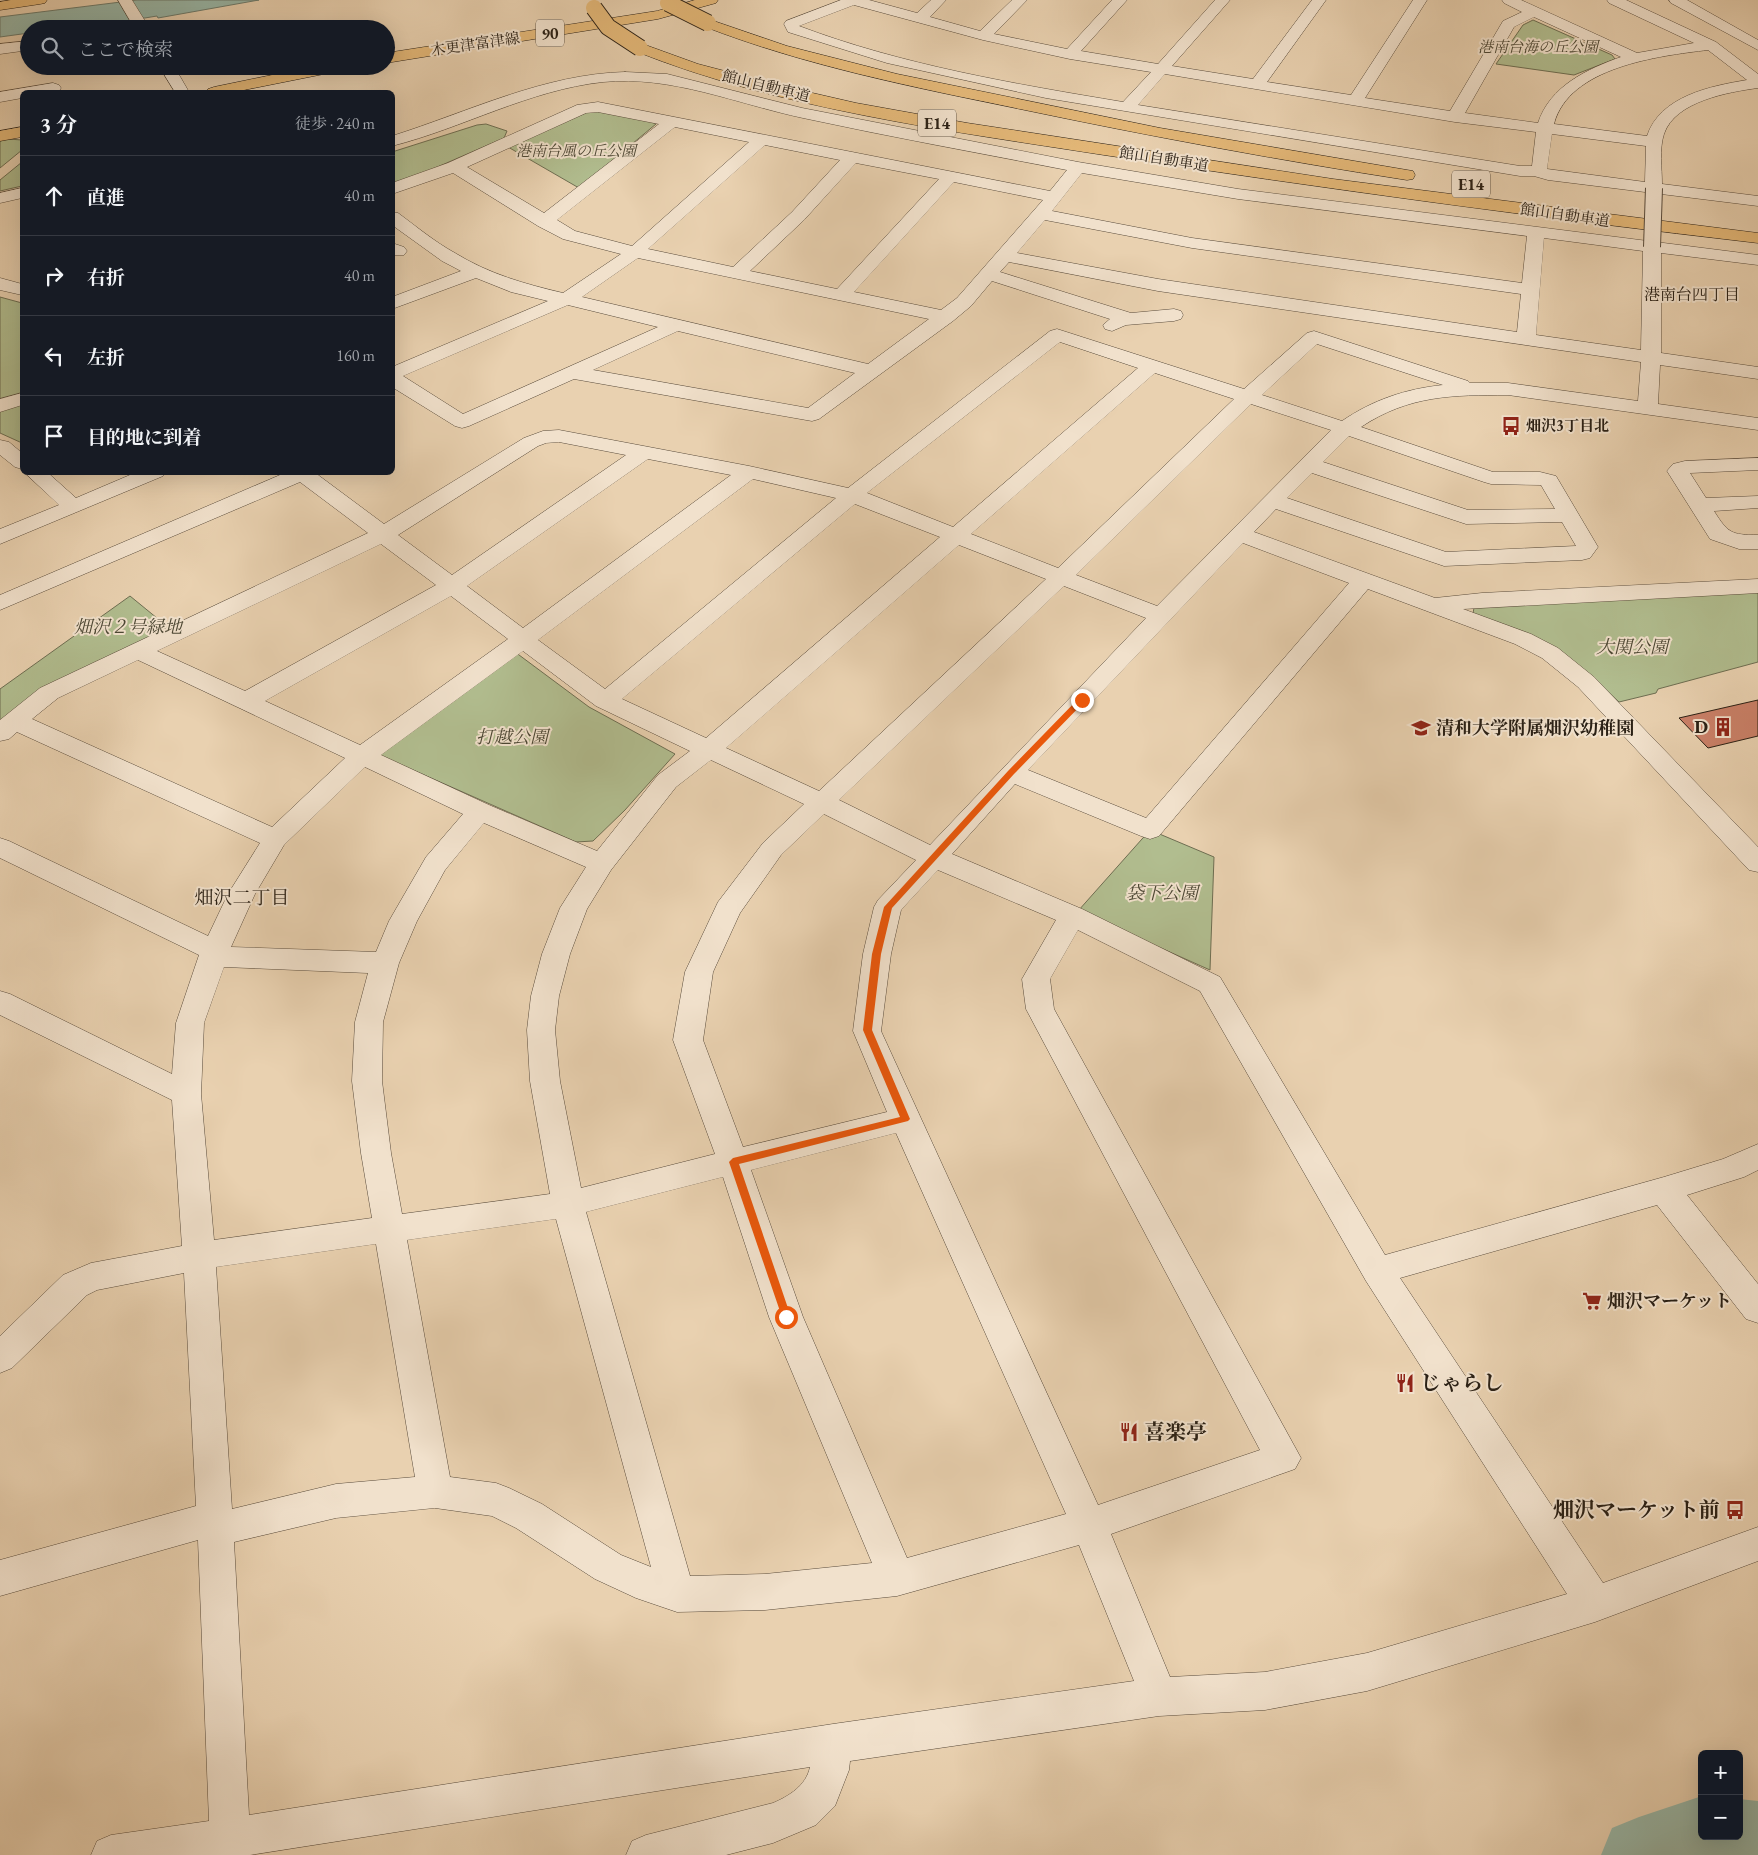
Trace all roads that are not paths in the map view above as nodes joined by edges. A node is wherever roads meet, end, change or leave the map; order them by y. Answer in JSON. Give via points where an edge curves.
{"nodes":[{"id":1,"x":40,"y":0,"type":"edge"},
{"id":2,"x":125,"y":0,"type":"edge"},
{"id":3,"x":711,"y":0,"type":"edge"},
{"id":4,"x":853,"y":0,"type":"edge"},
{"id":5,"x":939,"y":0,"type":"edge"},
{"id":6,"x":1020,"y":0,"type":"edge"},
{"id":7,"x":1120,"y":0,"type":"edge"},
{"id":8,"x":1223,"y":0,"type":"edge"},
{"id":9,"x":1319,"y":0,"type":"edge"},
{"id":10,"x":1420,"y":0,"type":"edge"},
{"id":11,"x":1509,"y":0,"type":"edge"},
{"id":12,"x":1614,"y":0,"type":"edge"},
{"id":13,"x":1676,"y":0,"type":"edge"},
{"id":14,"x":666,"y":1,"type":"edge"},
{"id":15,"x":593,"y":4,"type":"edge"},
{"id":16,"x":7,"y":5,"type":"edge"},
{"id":17,"x":1535,"y":12,"type":"junction"},
{"id":18,"x":919,"y":19,"type":"junction"},
{"id":19,"x":137,"y":20,"type":"edge"},
{"id":20,"x":983,"y":36,"type":"junction"},
{"id":21,"x":1711,"y":45,"type":"junction"},
{"id":22,"x":20,"y":46,"type":"edge"},
{"id":23,"x":1758,"y":46,"type":"edge"},
{"id":24,"x":0,"y":49,"type":"edge"},
{"id":25,"x":1070,"y":54,"type":"junction"},
{"id":26,"x":395,"y":57,"type":"edge"},
{"id":27,"x":1635,"y":58,"type":"junction"},
{"id":28,"x":1162,"y":70,"type":"junction"},
{"id":29,"x":172,"y":75,"type":"edge"},
{"id":30,"x":296,"y":75,"type":"edge"},
{"id":31,"x":1758,"y":82,"type":"edge"},
{"id":32,"x":52,"y":85,"type":"edge"},
{"id":33,"x":1257,"y":85,"type":"junction"},
{"id":34,"x":34,"y":90,"type":"edge"},
{"id":35,"x":181,"y":90,"type":"edge"},
{"id":36,"x":224,"y":90,"type":"edge"},
{"id":37,"x":20,"y":94,"type":"edge"},
{"id":38,"x":0,"y":97,"type":"edge"},
{"id":39,"x":753,"y":101,"type":"junction"},
{"id":40,"x":1355,"y":101,"type":"junction"},
{"id":41,"x":1127,"y":108,"type":"junction"},
{"id":42,"x":1455,"y":117,"type":"junction"},
{"id":43,"x":671,"y":122,"type":"junction"},
{"id":44,"x":1545,"y":129,"type":"junction"},
{"id":45,"x":716,"y":131,"type":"junction"},
{"id":46,"x":20,"y":132,"type":"edge"},
{"id":47,"x":0,"y":136,"type":"edge"},
{"id":48,"x":395,"y":140,"type":"edge"},
{"id":49,"x":761,"y":140,"type":"junction"},
{"id":50,"x":1655,"y":142,"type":"junction"},
{"id":51,"x":851,"y":158,"type":"junction"},
{"id":52,"x":1078,"y":166,"type":"junction"},
{"id":53,"x":454,"y":167,"type":"junction"},
{"id":54,"x":1535,"y":171,"type":"junction"},
{"id":55,"x":950,"y":177,"type":"junction"},
{"id":56,"x":1421,"y":177,"type":"dead end"},
{"id":57,"x":395,"y":188,"type":"edge"},
{"id":58,"x":1654,"y":188,"type":"junction"},
{"id":59,"x":11,"y":196,"type":"edge"},
{"id":60,"x":1054,"y":197,"type":"junction"},
{"id":61,"x":1758,"y":201,"type":"edge"},
{"id":62,"x":1616,"y":205,"type":"dead end"},
{"id":63,"x":20,"y":207,"type":"edge"},
{"id":64,"x":1041,"y":214,"type":"junction"},
{"id":65,"x":395,"y":219,"type":"edge"},
{"id":66,"x":544,"y":222,"type":"junction"},
{"id":67,"x":1758,"y":222,"type":"edge"},
{"id":68,"x":1536,"y":233,"type":"junction"},
{"id":69,"x":1758,"y":238,"type":"edge"},
{"id":70,"x":1652,"y":247,"type":"junction"},
{"id":71,"x":635,"y":252,"type":"junction"},
{"id":72,"x":1006,"y":256,"type":"junction"},
{"id":73,"x":1758,"y":260,"type":"edge"},
{"id":74,"x":476,"y":272,"type":"junction"},
{"id":75,"x":737,"y":273,"type":"junction"},
{"id":76,"x":989,"y":274,"type":"junction"},
{"id":77,"x":0,"y":284,"type":"edge"},
{"id":78,"x":20,"y":289,"type":"edge"},
{"id":79,"x":1530,"y":290,"type":"junction"},
{"id":80,"x":841,"y":295,"type":"junction"},
{"id":81,"x":566,"y":299,"type":"junction"},
{"id":82,"x":395,"y":303,"type":"edge"},
{"id":83,"x":1174,"y":315,"type":"dead end"},
{"id":84,"x":946,"y":317,"type":"junction"},
{"id":85,"x":1129,"y":319,"type":"junction"},
{"id":86,"x":677,"y":325,"type":"junction"},
{"id":87,"x":1526,"y":339,"type":"junction"},
{"id":88,"x":1091,"y":347,"type":"junction"},
{"id":89,"x":1651,"y":358,"type":"junction"},
{"id":90,"x":1152,"y":366,"type":"junction"},
{"id":91,"x":871,"y":370,"type":"junction"},
{"id":92,"x":395,"y":373,"type":"edge"},
{"id":93,"x":574,"y":373,"type":"junction"},
{"id":94,"x":1758,"y":373,"type":"edge"},
{"id":95,"x":395,"y":380,"type":"edge"},
{"id":96,"x":1469,"y":388,"type":"junction"},
{"id":97,"x":1247,"y":397,"type":"junction"},
{"id":98,"x":20,"y":400,"type":"edge"},
{"id":99,"x":0,"y":406,"type":"edge"},
{"id":100,"x":1648,"y":408,"type":"junction"},
{"id":101,"x":1758,"y":424,"type":"edge"},
{"id":102,"x":1345,"y":428,"type":"junction"},
{"id":103,"x":2,"y":446,"type":"dead end"},
{"id":104,"x":644,"y":452,"type":"junction"},
{"id":105,"x":20,"y":461,"type":"edge"},
{"id":106,"x":1758,"y":464,"type":"edge"},
{"id":107,"x":1310,"y":465,"type":"junction"},
{"id":108,"x":749,"y":472,"type":"junction"},
{"id":109,"x":37,"y":475,"type":"edge"},
{"id":110,"x":149,"y":475,"type":"edge"},
{"id":111,"x":295,"y":475,"type":"edge"},
{"id":112,"x":303,"y":475,"type":"edge"},
{"id":113,"x":852,"y":495,"type":"junction"},
{"id":114,"x":1274,"y":501,"type":"junction"},
{"id":115,"x":1758,"y":502,"type":"edge"},
{"id":116,"x":1700,"y":505,"type":"junction"},
{"id":117,"x":73,"y":506,"type":"junction"},
{"id":118,"x":1569,"y":515,"type":"junction"},
{"id":119,"x":1239,"y":534,"type":"junction"},
{"id":120,"x":382,"y":535,"type":"junction"},
{"id":121,"x":954,"y":536,"type":"junction"},
{"id":122,"x":0,"y":537,"type":"edge"},
{"id":123,"x":1758,"y":542,"type":"edge"},
{"id":124,"x":1061,"y":577,"type":"junction"},
{"id":125,"x":1363,"y":581,"type":"junction"},
{"id":126,"x":452,"y":586,"type":"junction"},
{"id":127,"x":1758,"y":586,"type":"edge"},
{"id":128,"x":0,"y":603,"type":"edge"},
{"id":129,"x":1434,"y":605,"type":"junction"},
{"id":130,"x":1161,"y":616,"type":"junction"},
{"id":131,"x":524,"y":639,"type":"junction"},
{"id":132,"x":136,"y":650,"type":"junction"},
{"id":133,"x":246,"y":701,"type":"junction"},
{"id":134,"x":605,"y":701,"type":"junction"},
{"id":135,"x":7,"y":727,"type":"edge"},
{"id":136,"x":708,"y":750,"type":"junction"},
{"id":137,"x":362,"y":756,"type":"junction"},
{"id":138,"x":1011,"y":773,"type":"junction"},
{"id":139,"x":823,"y":802,"type":"junction"},
{"id":140,"x":480,"y":811,"type":"junction"},
{"id":141,"x":274,"y":839,"type":"junction"},
{"id":142,"x":0,"y":847,"type":"edge"},
{"id":143,"x":933,"y":857,"type":"junction"},
{"id":144,"x":602,"y":863,"type":"junction"},
{"id":145,"x":1758,"y":863,"type":"edge"},
{"id":146,"x":1072,"y":916,"type":"junction"},
{"id":147,"x":214,"y":954,"type":"junction"},
{"id":148,"x":385,"y":963,"type":"junction"},
{"id":149,"x":0,"y":1002,"type":"edge"},
{"id":150,"x":186,"y":1094,"type":"junction"},
{"id":151,"x":905,"y":1119,"type":"junction"},
{"id":152,"x":1758,"y":1156,"type":"edge"},
{"id":153,"x":733,"y":1162,"type":"junction"},
{"id":154,"x":1664,"y":1190,"type":"junction"},
{"id":155,"x":568,"y":1204,"type":"junction"},
{"id":156,"x":389,"y":1230,"type":"junction"},
{"id":157,"x":199,"y":1256,"type":"junction"},
{"id":158,"x":1377,"y":1271,"type":"junction"},
{"id":159,"x":1758,"y":1309,"type":"edge"},
{"id":160,"x":0,"y":1358,"type":"edge"},
{"id":161,"x":435,"y":1492,"type":"junction"},
{"id":162,"x":215,"y":1524,"type":"junction"},
{"id":163,"x":1089,"y":1525,"type":"junction"},
{"id":164,"x":1758,"y":1544,"type":"edge"},
{"id":165,"x":0,"y":1578,"type":"edge"},
{"id":166,"x":898,"y":1578,"type":"junction"},
{"id":167,"x":677,"y":1594,"type":"junction"},
{"id":168,"x":1595,"y":1604,"type":"junction"},
{"id":169,"x":1159,"y":1696,"type":"junction"},
{"id":170,"x":832,"y":1744,"type":"junction"},
{"id":171,"x":230,"y":1838,"type":"junction"},
{"id":172,"x":111,"y":1855,"type":"edge"},
{"id":173,"x":646,"y":1855,"type":"edge"}],
"edges":[{"from":1,"to":16,"type":"main road"},
{"from":2,"to":19,"type":"street"},
{"from":3,"to":26,"type":"main road","name":"木更津富津線","number":"90","via":[[648,17]]},
{"from":4,"to":18,"type":"street"},
{"from":4,"to":41,"type":"street","via":[[791,24],[792,28],[911,64]]},
{"from":5,"to":18,"type":"street"},
{"from":6,"to":20,"type":"street"},
{"from":7,"to":25,"type":"street"},
{"from":8,"to":28,"type":"street"},
{"from":9,"to":33,"type":"street"},
{"from":10,"to":40,"type":"street"},
{"from":11,"to":17,"type":"street"},
{"from":12,"to":21,"type":"street"},
{"from":13,"to":23,"type":"street"},
{"from":14,"to":56,"type":"main road","name":"館山自動車道","number":"E14","bridge":true,"via":[[708,24],[816,58],[980,96]]},
{"from":15,"to":69,"type":"main road","name":"館山自動車道","number":"E14","bridge":true,"via":[[612,32],[640,48],[707,71],[810,98],[889,114],[1239,171]]},
{"from":17,"to":27,"type":"street"},
{"from":17,"to":42,"type":"street","via":[[1515,18],[1508,24]]},
{"from":18,"to":20,"type":"street"},
{"from":20,"to":25,"type":"street"},
{"from":21,"to":27,"type":"street"},
{"from":21,"to":31,"type":"street"},
{"from":22,"to":24,"type":"street"},
{"from":25,"to":28,"type":"street"},
{"from":27,"to":44,"type":"street","via":[[1606,68],[1566,92],[1554,106]]},
{"from":28,"to":33,"type":"street"},
{"from":28,"to":41,"type":"street"},
{"from":29,"to":35,"type":"street"},
{"from":30,"to":36,"type":"main road"},
{"from":31,"to":50,"type":"street","via":[[1692,100],[1666,116],[1656,133]]},
{"from":32,"to":34,"type":"street"},
{"from":33,"to":40,"type":"street"},
{"from":37,"to":38,"type":"street"},
{"from":39,"to":45,"type":"street"},
{"from":39,"to":48,"type":"street","via":[[667,79],[608,77],[552,88]]},
{"from":39,"to":52,"type":"street"},
{"from":40,"to":42,"type":"street"},
{"from":41,"to":54,"type":"street"},
{"from":42,"to":44,"type":"street"},
{"from":43,"to":45,"type":"street"},
{"from":43,"to":53,"type":"street","via":[[583,108]]},
{"from":43,"to":66,"type":"street"},
{"from":44,"to":50,"type":"street"},
{"from":44,"to":54,"type":"street","via":[[1540,168]]},
{"from":45,"to":49,"type":"street"},
{"from":46,"to":47,"type":"main road"},
{"from":49,"to":51,"type":"street"},
{"from":49,"to":71,"type":"street"},
{"from":50,"to":58,"type":"street"},
{"from":51,"to":55,"type":"street"},
{"from":51,"to":75,"type":"street","via":[[798,216]]},
{"from":52,"to":60,"type":"street"},
{"from":52,"to":68,"type":"street","via":[[1276,200]]},
{"from":53,"to":57,"type":"street"},
{"from":53,"to":66,"type":"street"},
{"from":54,"to":58,"type":"street"},
{"from":55,"to":60,"type":"street"},
{"from":55,"to":80,"type":"street"},
{"from":58,"to":61,"type":"street"},
{"from":58,"to":70,"type":"street","bridge":true},
{"from":59,"to":63,"type":"street"},
{"from":60,"to":64,"type":"street"},
{"from":62,"to":67,"type":"main road","name":"館山自動車道"},
{"from":64,"to":72,"type":"street"},
{"from":64,"to":79,"type":"street","via":[[1192,243]]},
{"from":65,"to":74,"type":"street","via":[[448,257]]},
{"from":66,"to":71,"type":"street","via":[[569,235]]},
{"from":68,"to":70,"type":"street"},
{"from":68,"to":79,"type":"street"},
{"from":70,"to":73,"type":"street"},
{"from":70,"to":89,"type":"street"},
{"from":71,"to":75,"type":"street"},
{"from":71,"to":81,"type":"street"},
{"from":72,"to":76,"type":"street"},
{"from":72,"to":87,"type":"street","via":[[1158,285]]},
{"from":74,"to":81,"type":"street","via":[[518,288]]},
{"from":74,"to":82,"type":"street"},
{"from":75,"to":80,"type":"street"},
{"from":76,"to":84,"type":"street"},
{"from":76,"to":85,"type":"street"},
{"from":77,"to":78,"type":"street"},
{"from":79,"to":87,"type":"street"},
{"from":80,"to":84,"type":"street"},
{"from":81,"to":86,"type":"street"},
{"from":81,"to":92,"type":"street"},
{"from":83,"to":85,"type":"street"},
{"from":84,"to":91,"type":"street"},
{"from":85,"to":88,"type":"street","via":[[1113,324]]},
{"from":86,"to":91,"type":"street"},
{"from":86,"to":93,"type":"street"},
{"from":87,"to":89,"type":"street"},
{"from":88,"to":90,"type":"street"},
{"from":88,"to":113,"type":"street","via":[[1056,335]]},
{"from":89,"to":94,"type":"street"},
{"from":89,"to":100,"type":"street"},
{"from":90,"to":97,"type":"street"},
{"from":90,"to":121,"type":"street"},
{"from":91,"to":93,"type":"street","via":[[812,415]]},
{"from":93,"to":95,"type":"street","via":[[462,422]]},
{"from":96,"to":97,"type":"street","via":[[1314,338]]},
{"from":96,"to":100,"type":"street","via":[[1508,389]]},
{"from":96,"to":102,"type":"street","via":[[1399,399],[1369,412]]},
{"from":97,"to":102,"type":"street"},
{"from":97,"to":124,"type":"street"},
{"from":98,"to":99,"type":"street"},
{"from":100,"to":101,"type":"street"},
{"from":102,"to":107,"type":"street"},
{"from":102,"to":118,"type":"street","via":[[1491,478],[1549,480]]},
{"from":103,"to":105,"type":"street"},
{"from":104,"to":108,"type":"street"},
{"from":104,"to":120,"type":"street","via":[[559,436],[543,437]]},
{"from":104,"to":126,"type":"street"},
{"from":106,"to":116,"type":"street","via":[[1680,468],[1678,471]]},
{"from":107,"to":114,"type":"street"},
{"from":107,"to":118,"type":"street","via":[[1466,518]]},
{"from":108,"to":113,"type":"street"},
{"from":108,"to":131,"type":"street"},
{"from":109,"to":117,"type":"street"},
{"from":110,"to":117,"type":"street"},
{"from":111,"to":128,"type":"street"},
{"from":112,"to":120,"type":"street"},
{"from":113,"to":121,"type":"street"},
{"from":113,"to":134,"type":"street"},
{"from":114,"to":118,"type":"street","via":[[1444,558],[1582,553],[1587,548]]},
{"from":114,"to":119,"type":"street"},
{"from":115,"to":116,"type":"street"},
{"from":116,"to":123,"type":"street","via":[[1718,534],[1739,542]]},
{"from":117,"to":122,"type":"street"},
{"from":119,"to":125,"type":"street"},
{"from":119,"to":130,"type":"street"},
{"from":120,"to":126,"type":"street"},
{"from":120,"to":132,"type":"street"},
{"from":121,"to":124,"type":"street"},
{"from":121,"to":136,"type":"street"},
{"from":124,"to":130,"type":"street"},
{"from":124,"to":139,"type":"street"},
{"from":125,"to":129,"type":"street"},
{"from":125,"to":138,"type":"street","via":[[1150,830]]},
{"from":126,"to":131,"type":"street"},
{"from":126,"to":133,"type":"street"},
{"from":127,"to":129,"type":"street","via":[[1492,599]]},
{"from":129,"to":145,"type":"street","via":[[1523,639],[1550,653],[1586,682]]},
{"from":130,"to":138,"type":"street"},
{"from":131,"to":134,"type":"street"},
{"from":131,"to":137,"type":"street"},
{"from":132,"to":133,"type":"street"},
{"from":132,"to":135,"type":"street","via":[[49,693]]},
{"from":133,"to":137,"type":"street"},
{"from":134,"to":136,"type":"street"},
{"from":135,"to":141,"type":"street"},
{"from":136,"to":139,"type":"street"},
{"from":136,"to":144,"type":"street","via":[[667,781]]},
{"from":137,"to":140,"type":"street"},
{"from":137,"to":141,"type":"street"},
{"from":138,"to":143,"type":"street"},
{"from":139,"to":143,"type":"street"},
{"from":139,"to":153,"type":"street","via":[[772,849],[728,909],[699,972],[688,1040]]},
{"from":140,"to":144,"type":"street"},
{"from":140,"to":148,"type":"street","via":[[435,864],[403,921]]},
{"from":141,"to":147,"type":"street","via":[[242,894]]},
{"from":142,"to":147,"type":"street"},
{"from":143,"to":146,"type":"street"},
{"from":143,"to":151,"type":"street","via":[[888,907],[876,954],[868,1030]]},
{"from":144,"to":155,"type":"street","via":[[574,908],[556,954],[540,1030],[545,1081]]},
{"from":146,"to":158,"type":"street","via":[[1210,984]]},
{"from":146,"to":163,"type":"street","via":[[1036,979],[1040,1009],[1283,1458]]},
{"from":147,"to":148,"type":"street"},
{"from":147,"to":150,"type":"street","via":[[190,1023]]},
{"from":148,"to":156,"type":"street","via":[[369,1022],[367,1081]]},
{"from":149,"to":150,"type":"street"},
{"from":150,"to":157,"type":"street"},
{"from":151,"to":153,"type":"street"},
{"from":151,"to":163,"type":"street"},
{"from":152,"to":154,"type":"street","via":[[1733,1168]]},
{"from":153,"to":155,"type":"street"},
{"from":153,"to":166,"type":"street","via":[[786,1317]]},
{"from":154,"to":158,"type":"street"},
{"from":154,"to":159,"type":"street"},
{"from":155,"to":156,"type":"street"},
{"from":155,"to":167,"type":"street"},
{"from":156,"to":157,"type":"street"},
{"from":156,"to":161,"type":"street"},
{"from":157,"to":160,"type":"street","via":[[91,1277],[74,1285]]},
{"from":157,"to":162,"type":"street"},
{"from":158,"to":168,"type":"street"},
{"from":161,"to":162,"type":"street","via":[[336,1501]]},
{"from":161,"to":167,"type":"street","via":[[496,1500],[529,1516],[608,1568]]},
{"from":162,"to":165,"type":"street"},
{"from":162,"to":171,"type":"street"},
{"from":163,"to":166,"type":"street"},
{"from":163,"to":169,"type":"street"},
{"from":164,"to":168,"type":"street"},
{"from":166,"to":167,"type":"street","via":[[765,1592]]},
{"from":168,"to":169,"type":"street","via":[[1367,1672],[1265,1690]]},
{"from":169,"to":170,"type":"street"},
{"from":170,"to":171,"type":"street"},
{"from":170,"to":173,"type":"street","via":[[829,1770],[820,1792],[802,1811],[773,1823]]},
{"from":171,"to":172,"type":"street"}]}
